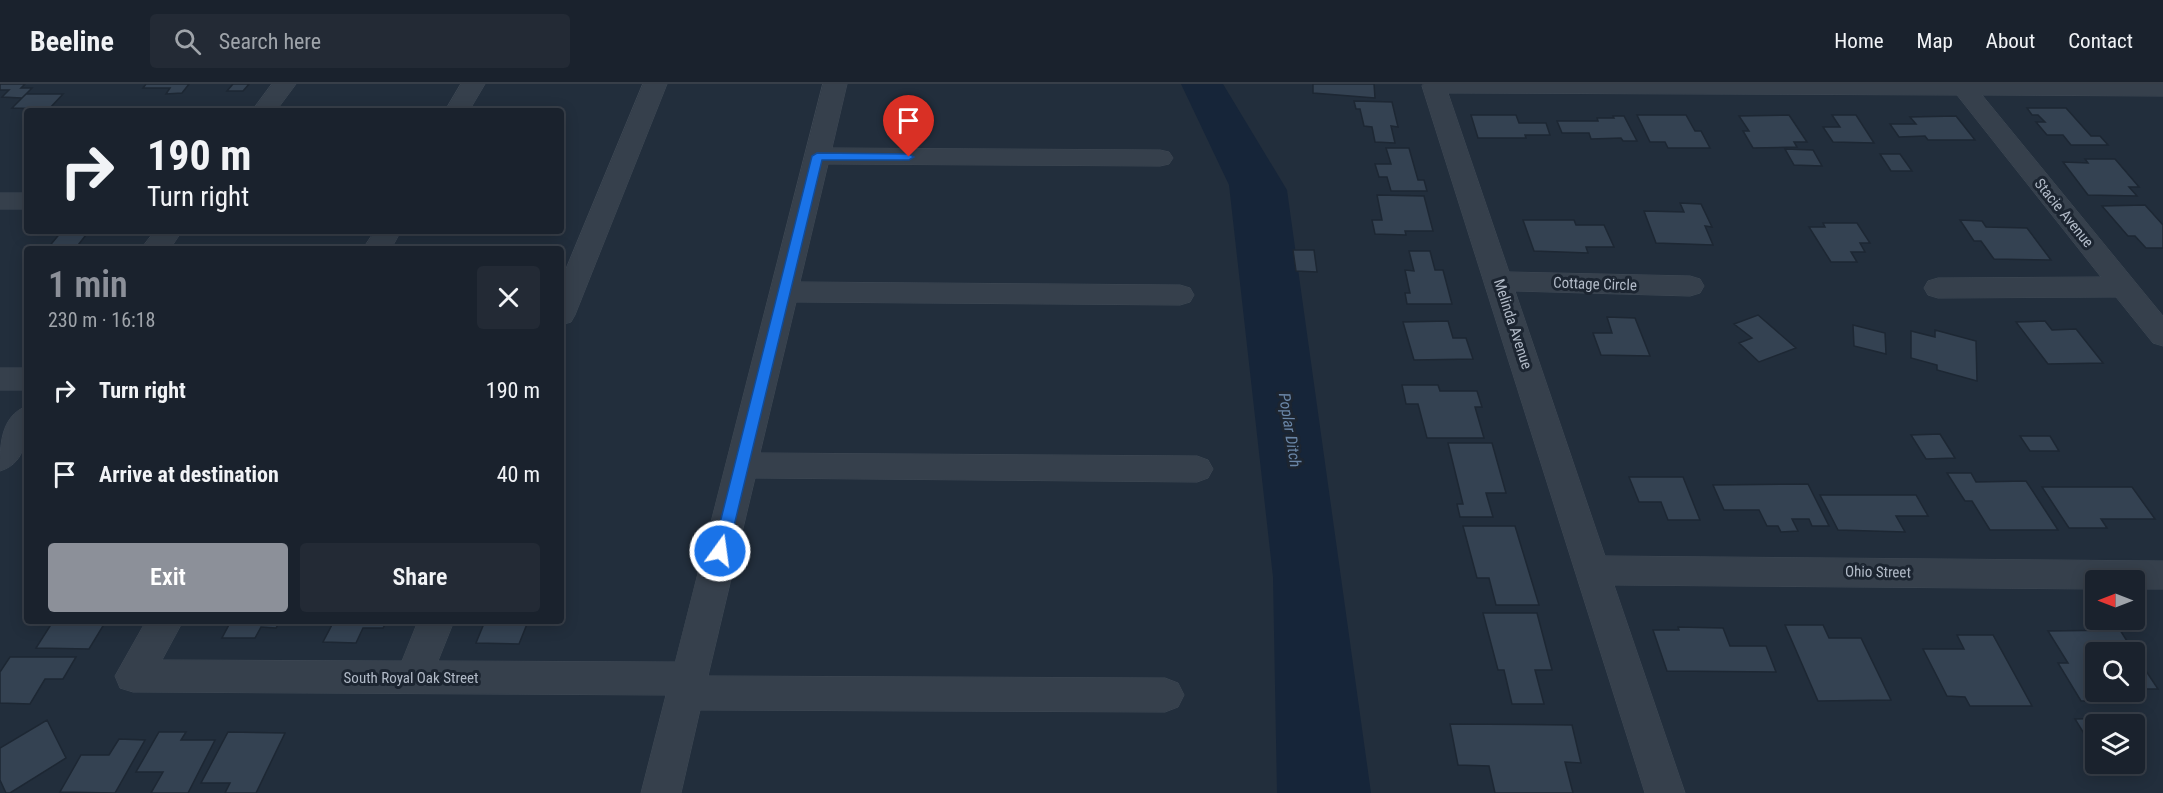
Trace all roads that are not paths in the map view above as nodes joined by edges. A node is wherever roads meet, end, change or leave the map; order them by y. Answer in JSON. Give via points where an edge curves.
{"nodes":[{"id":1,"x":284,"y":84,"type":"edge"},
{"id":2,"x":473,"y":84,"type":"edge"},
{"id":3,"x":655,"y":84,"type":"edge"},
{"id":4,"x":835,"y":84,"type":"edge"},
{"id":5,"x":1677,"y":85,"type":"edge"},
{"id":6,"x":2163,"y":89,"type":"edge"},
{"id":7,"x":1965,"y":90,"type":"junction"},
{"id":8,"x":266,"y":108,"type":"edge"},
{"id":9,"x":459,"y":108,"type":"edge"},
{"id":10,"x":817,"y":156,"type":"junction"},
{"id":11,"x":1160,"y":158,"type":"dead end"},
{"id":12,"x":0,"y":201,"type":"edge"},
{"id":13,"x":24,"y":201,"type":"edge"},
{"id":14,"x":167,"y":234,"type":"edge"},
{"id":15,"x":157,"y":246,"type":"edge"},
{"id":16,"x":1499,"y":281,"type":"junction"},
{"id":17,"x":1690,"y":286,"type":"dead end"},
{"id":18,"x":2124,"y":287,"type":"junction"},
{"id":19,"x":1938,"y":288,"type":"dead end"},
{"id":20,"x":784,"y":292,"type":"junction"},
{"id":21,"x":1180,"y":295,"type":"dead end"},
{"id":22,"x":564,"y":308,"type":"edge"},
{"id":23,"x":2163,"y":336,"type":"edge"},
{"id":24,"x":0,"y":379,"type":"edge"},
{"id":25,"x":24,"y":379,"type":"edge"},
{"id":26,"x":24,"y":423,"type":"edge"},
{"id":27,"x":0,"y":459,"type":"edge"},
{"id":28,"x":741,"y":465,"type":"junction"},
{"id":29,"x":1197,"y":469,"type":"dead end"},
{"id":30,"x":1593,"y":570,"type":"junction"},
{"id":31,"x":2163,"y":575,"type":"edge"},
{"id":32,"x":163,"y":624,"type":"edge"},
{"id":33,"x":435,"y":624,"type":"edge"},
{"id":34,"x":413,"y":678,"type":"junction"},
{"id":35,"x":687,"y":686,"type":"junction"},
{"id":36,"x":1165,"y":696,"type":"dead end"},
{"id":37,"x":661,"y":793,"type":"edge"},
{"id":38,"x":1665,"y":793,"type":"edge"}],
"edges":[{"from":1,"to":8,"type":"street"},
{"from":2,"to":9,"type":"street"},
{"from":3,"to":22,"type":"street"},
{"from":4,"to":10,"type":"street"},
{"from":5,"to":7,"type":"street"},
{"from":5,"to":16,"type":"street","name":"Melinda Avenue","via":[[1434,86]]},
{"from":6,"to":7,"type":"street"},
{"from":7,"to":18,"type":"street","name":"Stacie Avenue"},
{"from":10,"to":11,"type":"street"},
{"from":10,"to":20,"type":"street"},
{"from":12,"to":13,"type":"street"},
{"from":14,"to":15,"type":"street"},
{"from":16,"to":17,"type":"street","name":"Cottage Circle"},
{"from":16,"to":30,"type":"street","name":"Melinda Avenue"},
{"from":18,"to":19,"type":"street"},
{"from":18,"to":23,"type":"street","name":"Stacie Avenue"},
{"from":20,"to":21,"type":"street"},
{"from":20,"to":28,"type":"street"},
{"from":24,"to":25,"type":"street"},
{"from":26,"to":27,"type":"street"},
{"from":28,"to":29,"type":"street"},
{"from":28,"to":35,"type":"street"},
{"from":30,"to":31,"type":"street","name":"Ohio Street"},
{"from":30,"to":38,"type":"street","name":"Melinda Avenue"},
{"from":32,"to":34,"type":"street","name":"South Royal Oak Street","via":[[133,676]]},
{"from":33,"to":34,"type":"street"},
{"from":34,"to":35,"type":"street","name":"South Royal Oak Street"},
{"from":35,"to":36,"type":"street","name":"South Royal Oak Street"},
{"from":35,"to":37,"type":"street"}]}
